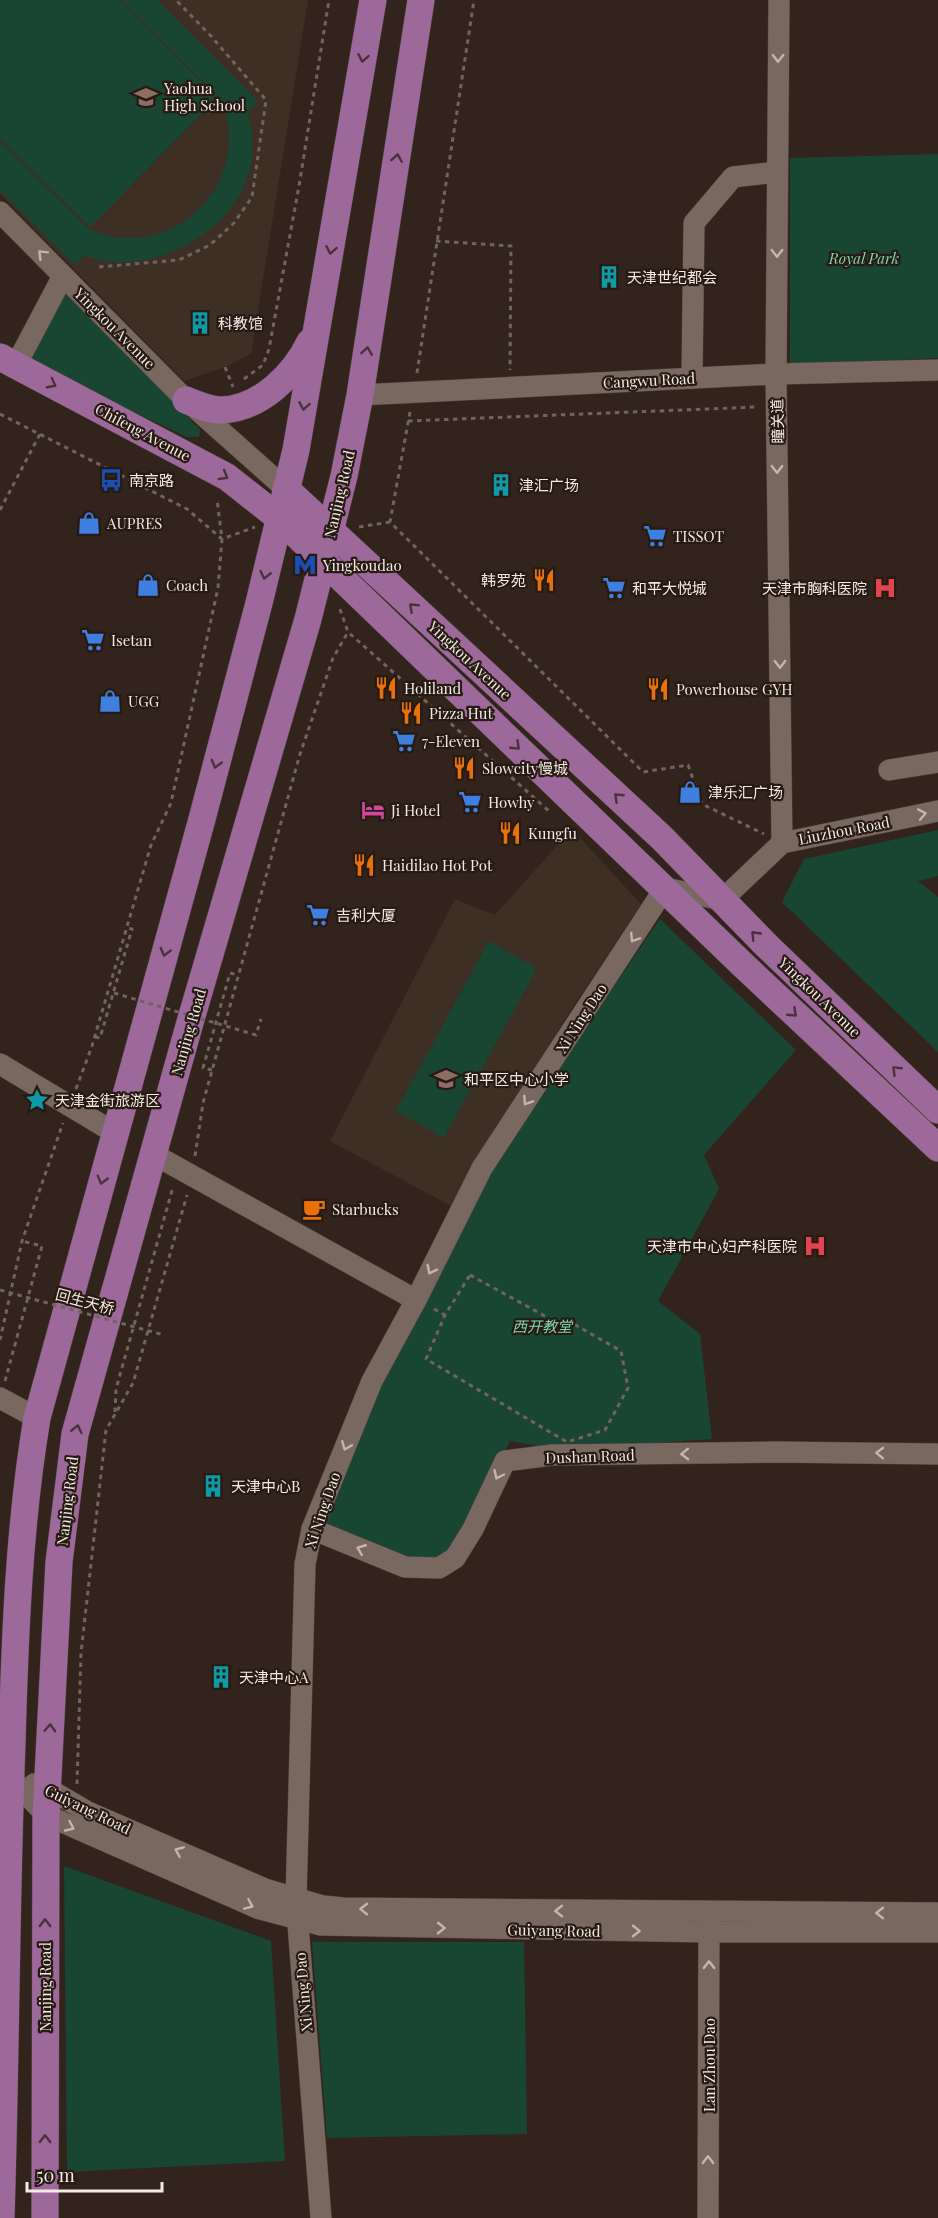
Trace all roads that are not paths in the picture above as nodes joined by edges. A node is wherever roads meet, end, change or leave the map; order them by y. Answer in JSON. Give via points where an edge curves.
{"nodes":[{"id":1,"x":373,"y":0,"type":"edge"},
{"id":2,"x":421,"y":0,"type":"edge"},
{"id":3,"x":779,"y":0,"type":"edge"},
{"id":4,"x":777,"y":172,"type":"junction"},
{"id":5,"x":0,"y":212,"type":"edge"},
{"id":6,"x":63,"y":276,"type":"junction"},
{"id":7,"x":318,"y":328,"type":"junction"},
{"id":8,"x":8,"y":361,"type":"edge"},
{"id":9,"x":938,"y":370,"type":"edge"},
{"id":10,"x":776,"y":374,"type":"junction"},
{"id":11,"x":692,"y":378,"type":"junction"},
{"id":12,"x":360,"y":395,"type":"junction"},
{"id":13,"x":186,"y":400,"type":"junction"},
{"id":14,"x":286,"y":489,"type":"junction"},
{"id":15,"x":279,"y":518,"type":"junction"},
{"id":16,"x":321,"y":546,"type":"junction"},
{"id":17,"x":938,"y":762,"type":"edge"},
{"id":18,"x":889,"y":770,"type":"dead end"},
{"id":19,"x":938,"y":811,"type":"edge"},
{"id":20,"x":782,"y":843,"type":"junction"},
{"id":21,"x":665,"y":888,"type":"junction"},
{"id":22,"x":722,"y":900,"type":"junction"},
{"id":23,"x":0,"y":1064,"type":"edge"},
{"id":24,"x":938,"y":1110,"type":"edge"},
{"id":25,"x":115,"y":1132,"type":"junction"},
{"id":26,"x":938,"y":1148,"type":"edge"},
{"id":27,"x":153,"y":1154,"type":"junction"},
{"id":28,"x":416,"y":1300,"type":"junction"},
{"id":29,"x":0,"y":1399,"type":"edge"},
{"id":30,"x":37,"y":1418,"type":"junction"},
{"id":31,"x":938,"y":1454,"type":"edge"},
{"id":32,"x":312,"y":1529,"type":"junction"},
{"id":33,"x":5,"y":1773,"type":"edge"},
{"id":34,"x":47,"y":1788,"type":"junction"},
{"id":35,"x":46,"y":1815,"type":"junction"},
{"id":36,"x":296,"y":1899,"type":"junction"},
{"id":37,"x":938,"y":1913,"type":"edge"},
{"id":38,"x":297,"y":1920,"type":"junction"},
{"id":39,"x":709,"y":1922,"type":"junction"},
{"id":40,"x":938,"y":1932,"type":"edge"},
{"id":41,"x":3,"y":2008,"type":"edge"},
{"id":42,"x":2,"y":2218,"type":"edge"},
{"id":43,"x":45,"y":2218,"type":"edge"},
{"id":44,"x":321,"y":2218,"type":"edge"},
{"id":45,"x":708,"y":2218,"type":"edge"}],
"edges":[{"from":1,"to":7,"type":"main road","one_way":true},
{"from":12,"to":2,"type":"main road","name":"Nanjing Road","one_way":true},
{"from":3,"to":4,"type":"street","name":"瞳关道","one_way":true},
{"from":4,"to":10,"type":"street","name":"瞳关道","one_way":true},
{"from":4,"to":11,"type":"street","via":[[733,177],[694,223]]},
{"from":6,"to":5,"type":"street","name":"Yingkou Avenue","one_way":true},
{"from":6,"to":8,"type":"street"},
{"from":6,"to":13,"type":"street","name":"Yingkou Avenue"},
{"from":7,"to":13,"type":"main road","via":[[302,359],[261,396],[223,410]]},
{"from":7,"to":14,"type":"main road","one_way":true},
{"from":8,"to":15,"type":"main road","name":"Chifeng Avenue","one_way":true,"via":[[227,477]]},
{"from":9,"to":10,"type":"street","name":"Cangwu Road"},
{"from":10,"to":11,"type":"street","name":"Cangwu Road"},
{"from":10,"to":20,"type":"street","name":"瞳关道","one_way":true},
{"from":11,"to":12,"type":"street","name":"Cangwu Road"},
{"from":12,"to":16,"type":"main road","name":"Nanjing Road"},
{"from":13,"to":14,"type":"street","name":"Yingkou Avenue"},
{"from":14,"to":15,"type":"main road"},
{"from":14,"to":16,"type":"main road","name":"Yingkou Avenue"},
{"from":15,"to":16,"type":"main road","name":"Yingkou Avenue"},
{"from":15,"to":25,"type":"main road","one_way":true,"via":[[217,762]]},
{"from":16,"to":21,"type":"main road","name":"Yingkou Avenue","one_way":true},
{"from":22,"to":16,"type":"main road","name":"Yingkou Avenue","one_way":true,"via":[[662,838]]},
{"from":16,"to":27,"type":"main road","name":"Nanjing Road","via":[[308,619]]},
{"from":17,"to":18,"type":"street"},
{"from":20,"to":19,"type":"street","name":"Liuzhou Road","one_way":true},
{"from":20,"to":22,"type":"street","name":"Liuzhou Road"},
{"from":21,"to":22,"type":"street"},
{"from":21,"to":26,"type":"main road","name":"Yingkou Avenue","one_way":true},
{"from":21,"to":28,"type":"street","name":"Xi Ning Dao","one_way":true,"via":[[483,1168]]},
{"from":24,"to":22,"type":"main road","name":"Yingkou Avenue","one_way":true},
{"from":23,"to":25,"type":"street"},
{"from":25,"to":30,"type":"main road","one_way":true},
{"from":27,"to":28,"type":"street"},
{"from":34,"to":27,"type":"main road","name":"Nanjing Road","one_way":true,"via":[[59,1562],[75,1434]]},
{"from":28,"to":32,"type":"street","name":"Xi Ning Dao","one_way":true,"via":[[372,1380]]},
{"from":29,"to":30,"type":"street"},
{"from":30,"to":33,"type":"main road","via":[[27,1475]]},
{"from":31,"to":32,"type":"street","name":"Dushan Road","one_way":true,"via":[[564,1455],[505,1461],[456,1558],[439,1568],[405,1567]]},
{"from":32,"to":36,"type":"street","name":"Xi Ning Dao","via":[[305,1564]]},
{"from":33,"to":34,"type":"street","name":"Guiyang Road"},
{"from":33,"to":35,"type":"street","name":"Guiyang Road"},
{"from":33,"to":41,"type":"main road"},
{"from":34,"to":35,"type":"main road","name":"Nanjing Road"},
{"from":36,"to":34,"type":"street","name":"Guiyang Road","one_way":true,"via":[[244,1880],[76,1805]]},
{"from":35,"to":38,"type":"street","name":"Guiyang Road","one_way":true,"via":[[257,1908]]},
{"from":43,"to":35,"type":"main road","name":"Nanjing Road","one_way":true},
{"from":36,"to":38,"type":"street","name":"Xi Ning Dao"},
{"from":39,"to":36,"type":"street","name":"Guiyang Road","one_way":true,"via":[[344,1908]]},
{"from":37,"to":39,"type":"street","name":"Guiyang Road","one_way":true},
{"from":38,"to":39,"type":"street","name":"Guiyang Road","one_way":true,"via":[[339,1926]]},
{"from":38,"to":44,"type":"street","name":"Xi Ning Dao"},
{"from":39,"to":40,"type":"street","name":"Guiyang Road"},
{"from":45,"to":39,"type":"street","name":"Lan Zhou Dao","one_way":true},
{"from":41,"to":42,"type":"main road"}]}
